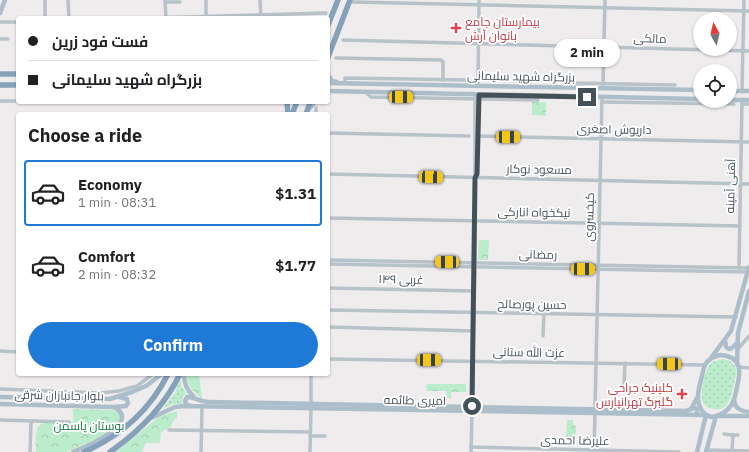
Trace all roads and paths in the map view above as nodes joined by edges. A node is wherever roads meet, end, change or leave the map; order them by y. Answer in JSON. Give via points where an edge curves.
{"nodes":[{"id":1,"x":5,"y":0,"type":"edge"},
{"id":2,"x":45,"y":0,"type":"edge"},
{"id":3,"x":68,"y":0,"type":"edge"},
{"id":4,"x":206,"y":0,"type":"edge"},
{"id":5,"x":260,"y":0,"type":"edge"},
{"id":6,"x":338,"y":0,"type":"edge"},
{"id":7,"x":479,"y":0,"type":"edge"},
{"id":8,"x":604,"y":0,"type":"edge"},
{"id":9,"x":744,"y":0,"type":"edge"},
{"id":10,"x":165,"y":1,"type":"edge"},
{"id":11,"x":352,"y":1,"type":"edge"},
{"id":12,"x":180,"y":2,"type":"dead end"},
{"id":13,"x":479,"y":5,"type":"junction"},
{"id":14,"x":604,"y":8,"type":"junction"},
{"id":15,"x":744,"y":10,"type":"junction"},
{"id":16,"x":749,"y":11,"type":"edge"},
{"id":17,"x":0,"y":13,"type":"edge"},
{"id":18,"x":326,"y":13,"type":"dead end"},
{"id":19,"x":45,"y":16,"type":"edge"},
{"id":20,"x":69,"y":16,"type":"edge"},
{"id":21,"x":166,"y":16,"type":"edge"},
{"id":22,"x":206,"y":16,"type":"edge"},
{"id":23,"x":261,"y":16,"type":"edge"},
{"id":24,"x":330,"y":20,"type":"edge"},
{"id":25,"x":0,"y":22,"type":"edge"},
{"id":26,"x":16,"y":22,"type":"edge"},
{"id":27,"x":8,"y":38,"type":"dead end"},
{"id":28,"x":0,"y":39,"type":"edge"},
{"id":29,"x":343,"y":40,"type":"dead end"},
{"id":30,"x":478,"y":43,"type":"junction"},
{"id":31,"x":604,"y":47,"type":"junction"},
{"id":32,"x":743,"y":50,"type":"junction"},
{"id":33,"x":749,"y":51,"type":"edge"},
{"id":34,"x":330,"y":52,"type":"edge"},
{"id":35,"x":336,"y":58,"type":"dead end"},
{"id":36,"x":0,"y":74,"type":"edge"},
{"id":37,"x":16,"y":74,"type":"edge"},
{"id":38,"x":330,"y":78,"type":"edge"},
{"id":39,"x":443,"y":80,"type":"junction"},
{"id":40,"x":468,"y":80,"type":"dead end"},
{"id":41,"x":330,"y":83,"type":"edge"},
{"id":42,"x":343,"y":83,"type":"junction"},
{"id":43,"x":573,"y":83,"type":"dead end"},
{"id":44,"x":0,"y":85,"type":"edge"},
{"id":45,"x":16,"y":85,"type":"edge"},
{"id":46,"x":675,"y":85,"type":"dead end"},
{"id":47,"x":478,"y":86,"type":"junction"},
{"id":48,"x":603,"y":86,"type":"junction"},
{"id":49,"x":693,"y":90,"type":"edge"},
{"id":50,"x":737,"y":91,"type":"edge"},
{"id":51,"x":742,"y":91,"type":"junction"},
{"id":52,"x":749,"y":91,"type":"edge"},
{"id":53,"x":330,"y":93,"type":"edge"},
{"id":54,"x":477,"y":97,"type":"junction"},
{"id":55,"x":602,"y":99,"type":"junction"},
{"id":56,"x":538,"y":100,"type":"dead end"},
{"id":57,"x":749,"y":100,"type":"edge"},
{"id":58,"x":0,"y":101,"type":"edge"},
{"id":59,"x":16,"y":101,"type":"edge"},
{"id":60,"x":693,"y":101,"type":"edge"},
{"id":61,"x":737,"y":102,"type":"edge"},
{"id":62,"x":742,"y":102,"type":"junction"},
{"id":63,"x":749,"y":104,"type":"edge"},
{"id":64,"x":316,"y":108,"type":"dead end"},
{"id":65,"x":316,"y":112,"type":"edge"},
{"id":66,"x":330,"y":133,"type":"edge"},
{"id":67,"x":469,"y":136,"type":"dead end"},
{"id":68,"x":478,"y":136,"type":"junction"},
{"id":69,"x":601,"y":138,"type":"junction"},
{"id":70,"x":741,"y":142,"type":"junction"},
{"id":71,"x":749,"y":142,"type":"edge"},
{"id":72,"x":330,"y":174,"type":"edge"},
{"id":73,"x":475,"y":178,"type":"junction"},
{"id":74,"x":600,"y":180,"type":"junction"},
{"id":75,"x":740,"y":184,"type":"junction"},
{"id":76,"x":749,"y":184,"type":"edge"},
{"id":77,"x":330,"y":218,"type":"edge"},
{"id":78,"x":475,"y":221,"type":"junction"},
{"id":79,"x":599,"y":224,"type":"junction"},
{"id":80,"x":740,"y":226,"type":"junction"},
{"id":81,"x":330,"y":260,"type":"edge"},
{"id":82,"x":330,"y":264,"type":"edge"},
{"id":83,"x":475,"y":265,"type":"junction"},
{"id":84,"x":599,"y":267,"type":"junction"},
{"id":85,"x":748,"y":269,"type":"edge"},
{"id":86,"x":739,"y":270,"type":"junction"},
{"id":87,"x":330,"y":288,"type":"edge"},
{"id":88,"x":474,"y":291,"type":"junction"},
{"id":89,"x":749,"y":291,"type":"edge"},
{"id":90,"x":747,"y":303,"type":"edge"},
{"id":91,"x":330,"y":310,"type":"edge"},
{"id":92,"x":473,"y":312,"type":"junction"},
{"id":93,"x":544,"y":314,"type":"junction"},
{"id":94,"x":597,"y":315,"type":"junction"},
{"id":95,"x":736,"y":318,"type":"junction"},
{"id":96,"x":330,"y":327,"type":"edge"},
{"id":97,"x":473,"y":331,"type":"junction"},
{"id":98,"x":543,"y":336,"type":"dead end"},
{"id":99,"x":749,"y":336,"type":"edge"},
{"id":100,"x":725,"y":340,"type":"junction"},
{"id":101,"x":738,"y":342,"type":"junction"},
{"id":102,"x":738,"y":349,"type":"junction"},
{"id":103,"x":0,"y":351,"type":"edge"},
{"id":104,"x":16,"y":352,"type":"edge"},
{"id":105,"x":330,"y":359,"type":"edge"},
{"id":106,"x":710,"y":359,"type":"junction"},
{"id":107,"x":472,"y":361,"type":"junction"},
{"id":108,"x":596,"y":363,"type":"junction"},
{"id":109,"x":625,"y":363,"type":"junction"},
{"id":110,"x":705,"y":364,"type":"junction"},
{"id":111,"x":738,"y":366,"type":"junction"},
{"id":112,"x":749,"y":368,"type":"edge"},
{"id":113,"x":150,"y":376,"type":"edge"},
{"id":114,"x":159,"y":376,"type":"edge"},
{"id":115,"x":167,"y":376,"type":"edge"},
{"id":116,"x":179,"y":376,"type":"edge"},
{"id":117,"x":184,"y":376,"type":"edge"},
{"id":118,"x":312,"y":376,"type":"edge"},
{"id":119,"x":624,"y":387,"type":"dead end"},
{"id":120,"x":0,"y":388,"type":"edge"},
{"id":121,"x":103,"y":392,"type":"junction"},
{"id":122,"x":0,"y":397,"type":"edge"},
{"id":123,"x":114,"y":398,"type":"junction"},
{"id":124,"x":697,"y":398,"type":"junction"},
{"id":125,"x":104,"y":399,"type":"junction"},
{"id":126,"x":197,"y":400,"type":"junction"},
{"id":127,"x":734,"y":400,"type":"junction"},
{"id":128,"x":0,"y":404,"type":"edge"},
{"id":129,"x":311,"y":406,"type":"junction"},
{"id":130,"x":114,"y":407,"type":"junction"},
{"id":131,"x":192,"y":407,"type":"junction"},
{"id":132,"x":202,"y":407,"type":"junction"},
{"id":133,"x":472,"y":409,"type":"junction"},
{"id":134,"x":691,"y":409,"type":"junction"},
{"id":135,"x":595,"y":411,"type":"junction"},
{"id":136,"x":749,"y":412,"type":"edge"},
{"id":137,"x":696,"y":415,"type":"junction"},
{"id":138,"x":706,"y":415,"type":"junction"},
{"id":139,"x":716,"y":416,"type":"junction"},
{"id":140,"x":749,"y":416,"type":"edge"},
{"id":141,"x":150,"y":419,"type":"junction"},
{"id":142,"x":0,"y":420,"type":"edge"},
{"id":143,"x":31,"y":421,"type":"junction"},
{"id":144,"x":69,"y":422,"type":"dead end"},
{"id":145,"x":169,"y":430,"type":"dead end"},
{"id":146,"x":202,"y":430,"type":"junction"},
{"id":147,"x":310,"y":434,"type":"junction"},
{"id":148,"x":724,"y":434,"type":"dead end"},
{"id":149,"x":733,"y":435,"type":"junction"},
{"id":150,"x":738,"y":435,"type":"dead end"},
{"id":151,"x":325,"y":436,"type":"dead end"},
{"id":152,"x":471,"y":447,"type":"junction"},
{"id":153,"x":732,"y":450,"type":"junction"},
{"id":154,"x":594,"y":451,"type":"edge"},
{"id":155,"x":706,"y":451,"type":"edge"},
{"id":156,"x":749,"y":451,"type":"edge"},
{"id":157,"x":30,"y":452,"type":"edge"},
{"id":158,"x":73,"y":452,"type":"edge"},
{"id":159,"x":84,"y":452,"type":"edge"},
{"id":160,"x":110,"y":452,"type":"edge"},
{"id":161,"x":201,"y":452,"type":"edge"},
{"id":162,"x":310,"y":452,"type":"edge"},
{"id":163,"x":471,"y":452,"type":"edge"},
{"id":164,"x":679,"y":452,"type":"edge"},
{"id":165,"x":697,"y":452,"type":"edge"}],
"edges":[{"from":1,"to":17,"type":"main road"},
{"from":2,"to":19,"type":"street"},
{"from":3,"to":20,"type":"street"},
{"from":4,"to":22,"type":"street"},
{"from":5,"to":23,"type":"street"},
{"from":6,"to":24,"type":"highway"},
{"from":7,"to":13,"type":"street"},
{"from":8,"to":14,"type":"street"},
{"from":9,"to":15,"type":"street"},
{"from":10,"to":12,"type":"street"},
{"from":10,"to":21,"type":"street"},
{"from":11,"to":13,"type":"street"},
{"from":11,"to":34,"type":"highway"},
{"from":13,"to":14,"type":"street"},
{"from":13,"to":30,"type":"street"},
{"from":14,"to":15,"type":"street"},
{"from":14,"to":31,"type":"street"},
{"from":15,"to":16,"type":"street"},
{"from":15,"to":32,"type":"street"},
{"from":18,"to":23,"type":"street"},
{"from":25,"to":26,"type":"street"},
{"from":27,"to":28,"type":"street"},
{"from":29,"to":30,"type":"street","name":"مالکی"},
{"from":30,"to":31,"type":"street","name":"مالکی"},
{"from":30,"to":47,"type":"street"},
{"from":31,"to":32,"type":"street","name":"مالکی"},
{"from":31,"to":48,"type":"street"},
{"from":32,"to":33,"type":"street","name":"مالکی"},
{"from":32,"to":51,"type":"street"},
{"from":35,"to":39,"type":"street","via":[[441,60]]},
{"from":36,"to":37,"type":"highway"},
{"from":38,"to":42,"type":"main road"},
{"from":39,"to":40,"type":"street"},
{"from":39,"to":42,"type":"street","via":[[345,78]]},
{"from":41,"to":42,"type":"main road","name":"بزرگراه شهید سلیمانی"},
{"from":42,"to":47,"type":"main road","name":"بزرگراه شهید سلیمانی"},
{"from":43,"to":48,"type":"street"},
{"from":44,"to":45,"type":"highway"},
{"from":46,"to":48,"type":"street"},
{"from":47,"to":48,"type":"main road","name":"بزرگراه شهید سلیمانی"},
{"from":48,"to":49,"type":"main road","name":"بزرگراه شهید سلیمانی"},
{"from":50,"to":51,"type":"main road"},
{"from":51,"to":52,"type":"main road"},
{"from":53,"to":54,"type":"main road","name":"بزرگراه شهید سلیمانی"},
{"from":54,"to":55,"type":"main road","name":"بزرگراه شهید سلیمانی"},
{"from":54,"to":56,"type":"street"},
{"from":54,"to":68,"type":"street"},
{"from":54,"to":73,"type":"street"},
{"from":55,"to":60,"type":"main road","name":"بزرگراه شهید سلیمانی"},
{"from":55,"to":69,"type":"street","name":"کیخسروی"},
{"from":57,"to":62,"type":"main road"},
{"from":58,"to":59,"type":"street"},
{"from":61,"to":62,"type":"main road"},
{"from":62,"to":63,"type":"street"},
{"from":62,"to":70,"type":"street","name":"آهنی آمینه"},
{"from":64,"to":65,"type":"street"},
{"from":66,"to":67,"type":"street"},
{"from":68,"to":69,"type":"street","name":"داریوش اصغری"},
{"from":68,"to":73,"type":"street"},
{"from":69,"to":70,"type":"street","name":"داریوش اصغری"},
{"from":69,"to":74,"type":"street","name":"کیخسروی"},
{"from":70,"to":71,"type":"street","name":"داریوش اصغری"},
{"from":70,"to":75,"type":"street","name":"آهنی آمینه"},
{"from":72,"to":73,"type":"street","name":"مسعود نوکار"},
{"from":73,"to":74,"type":"street","name":"مسعود نوکار"},
{"from":73,"to":78,"type":"street"},
{"from":74,"to":75,"type":"street","name":"مسعود نوکار"},
{"from":74,"to":79,"type":"street","name":"کیخسروی"},
{"from":75,"to":76,"type":"street","name":"مسعود نوکار"},
{"from":75,"to":80,"type":"street","name":"آهنی آمینه"},
{"from":77,"to":78,"type":"street","name":"نیکخواه انارکی"},
{"from":78,"to":79,"type":"street","name":"نیکخواه انارکی"},
{"from":78,"to":83,"type":"street"},
{"from":79,"to":80,"type":"street","name":"نیکخواه انارکی"},
{"from":79,"to":84,"type":"street","name":"کیخسروی"},
{"from":80,"to":86,"type":"street","name":"آهنی آمینه"},
{"from":81,"to":83,"type":"street","name":"رمضانی"},
{"from":82,"to":83,"type":"street","name":"رمضانی"},
{"from":83,"to":84,"type":"street","name":"رمضانی"},
{"from":83,"to":88,"type":"street"},
{"from":84,"to":86,"type":"street","name":"رمضانی"},
{"from":84,"to":94,"type":"street","name":"کیخسروی"},
{"from":85,"to":86,"type":"street","name":"رمضانی"},
{"from":85,"to":95,"type":"main road"},
{"from":87,"to":88,"type":"street","name":"۱۴۹ غربی"},
{"from":88,"to":92,"type":"street"},
{"from":89,"to":90,"type":"main road"},
{"from":90,"to":101,"type":"main road","via":[[738,333]]},
{"from":91,"to":92,"type":"street","name":"حسین پورصالح"},
{"from":92,"to":93,"type":"street","name":"حسین پورصالح"},
{"from":92,"to":97,"type":"street"},
{"from":93,"to":94,"type":"street","name":"حسین پورصالح"},
{"from":93,"to":98,"type":"street"},
{"from":94,"to":95,"type":"street","name":"حسین پورصالح"},
{"from":94,"to":108,"type":"street","name":"کیخسروی"},
{"from":95,"to":100,"type":"main road"},
{"from":96,"to":97,"type":"street"},
{"from":97,"to":107,"type":"street"},
{"from":99,"to":102,"type":"street"},
{"from":100,"to":101,"type":"main road","via":[[729,349]]},
{"from":100,"to":106,"type":"main road"},
{"from":101,"to":102,"type":"main road"},
{"from":102,"to":111,"type":"main road"},
{"from":103,"to":104,"type":"street"},
{"from":105,"to":107,"type":"street","name":"عزت الله ستانی"},
{"from":106,"to":110,"type":"main road"},
{"from":106,"to":111,"type":"main road","via":[[724,355],[732,358]]},
{"from":107,"to":108,"type":"street","name":"عزت الله ستانی"},
{"from":107,"to":133,"type":"street"},
{"from":108,"to":109,"type":"street","name":"عزت الله ستانی"},
{"from":108,"to":135,"type":"street","name":"کیخسروی"},
{"from":109,"to":110,"type":"street","name":"عزت الله ستانی"},
{"from":109,"to":119,"type":"street"},
{"from":110,"to":124,"type":"main road"},
{"from":111,"to":112,"type":"street"},
{"from":111,"to":127,"type":"main road","via":[[740,374]]},
{"from":113,"to":121,"type":"street","via":[[137,386]]},
{"from":114,"to":123,"type":"main road","name":"بلوار جانبازان شرقی","via":[[146,386]]},
{"from":115,"to":159,"type":"highway","via":[[154,397],[134,420],[107,440]]},
{"from":116,"to":141,"type":"highway","via":[[168,396]]},
{"from":117,"to":126,"type":"main road","via":[[189,391]]},
{"from":118,"to":129,"type":"street"},
{"from":120,"to":121,"type":"street"},
{"from":121,"to":125,"type":"street"},
{"from":122,"to":125,"type":"main road","name":"بلوار جانبازان شرقی"},
{"from":123,"to":125,"type":"main road","name":"بلوار جانبازان شرقی"},
{"from":123,"to":130,"type":"main road","via":[[127,399],[128,404]]},
{"from":124,"to":134,"type":"main road"},
{"from":124,"to":138,"type":"main road"},
{"from":126,"to":129,"type":"main road","name":"امیری طائمه"},
{"from":126,"to":131,"type":"main road","via":[[189,396],[185,398],[186,404]]},
{"from":127,"to":136,"type":"main road","via":[[735,407]]},
{"from":127,"to":139,"type":"main road","via":[[726,411]]},
{"from":128,"to":130,"type":"main road","name":"بلوار جانبازان شرقی"},
{"from":129,"to":132,"type":"main road","name":"امیری طائمه"},
{"from":129,"to":133,"type":"main road","name":"امیری طائمه"},
{"from":129,"to":147,"type":"street"},
{"from":130,"to":158,"type":"main road","name":"بلوار جانبازان شرقی","via":[[121,414],[118,427]]},
{"from":131,"to":132,"type":"main road","name":"امیری طائمه"},
{"from":131,"to":141,"type":"main road","name":"امیری طائمه","via":[[174,407]]},
{"from":132,"to":146,"type":"street"},
{"from":133,"to":135,"type":"main road","name":"امیری طائمه"},
{"from":133,"to":152,"type":"street"},
{"from":134,"to":135,"type":"main road","name":"امیری طائمه"},
{"from":134,"to":137,"type":"main road","via":[[697,409]]},
{"from":135,"to":137,"type":"main road","name":"امیری طائمه"},
{"from":135,"to":154,"type":"street","name":"کیخسروی"},
{"from":137,"to":138,"type":"main road","name":"امیری طائمه"},
{"from":138,"to":139,"type":"main road"},
{"from":138,"to":165,"type":"main road"},
{"from":139,"to":140,"type":"main road"},
{"from":139,"to":155,"type":"main road"},
{"from":141,"to":160,"type":"highway"},
{"from":142,"to":143,"type":"street"},
{"from":143,"to":144,"type":"street"},
{"from":143,"to":157,"type":"street"},
{"from":145,"to":146,"type":"street"},
{"from":146,"to":147,"type":"street"},
{"from":146,"to":161,"type":"street"},
{"from":147,"to":151,"type":"street"},
{"from":147,"to":162,"type":"street"},
{"from":148,"to":149,"type":"street"},
{"from":149,"to":150,"type":"street"},
{"from":149,"to":153,"type":"street"},
{"from":152,"to":154,"type":"street","name":"علیرضا احمدی"},
{"from":152,"to":163,"type":"street"},
{"from":153,"to":155,"type":"street"},
{"from":153,"to":156,"type":"street"},
{"from":154,"to":164,"type":"street","name":"علیرضا احمدی"}]}
